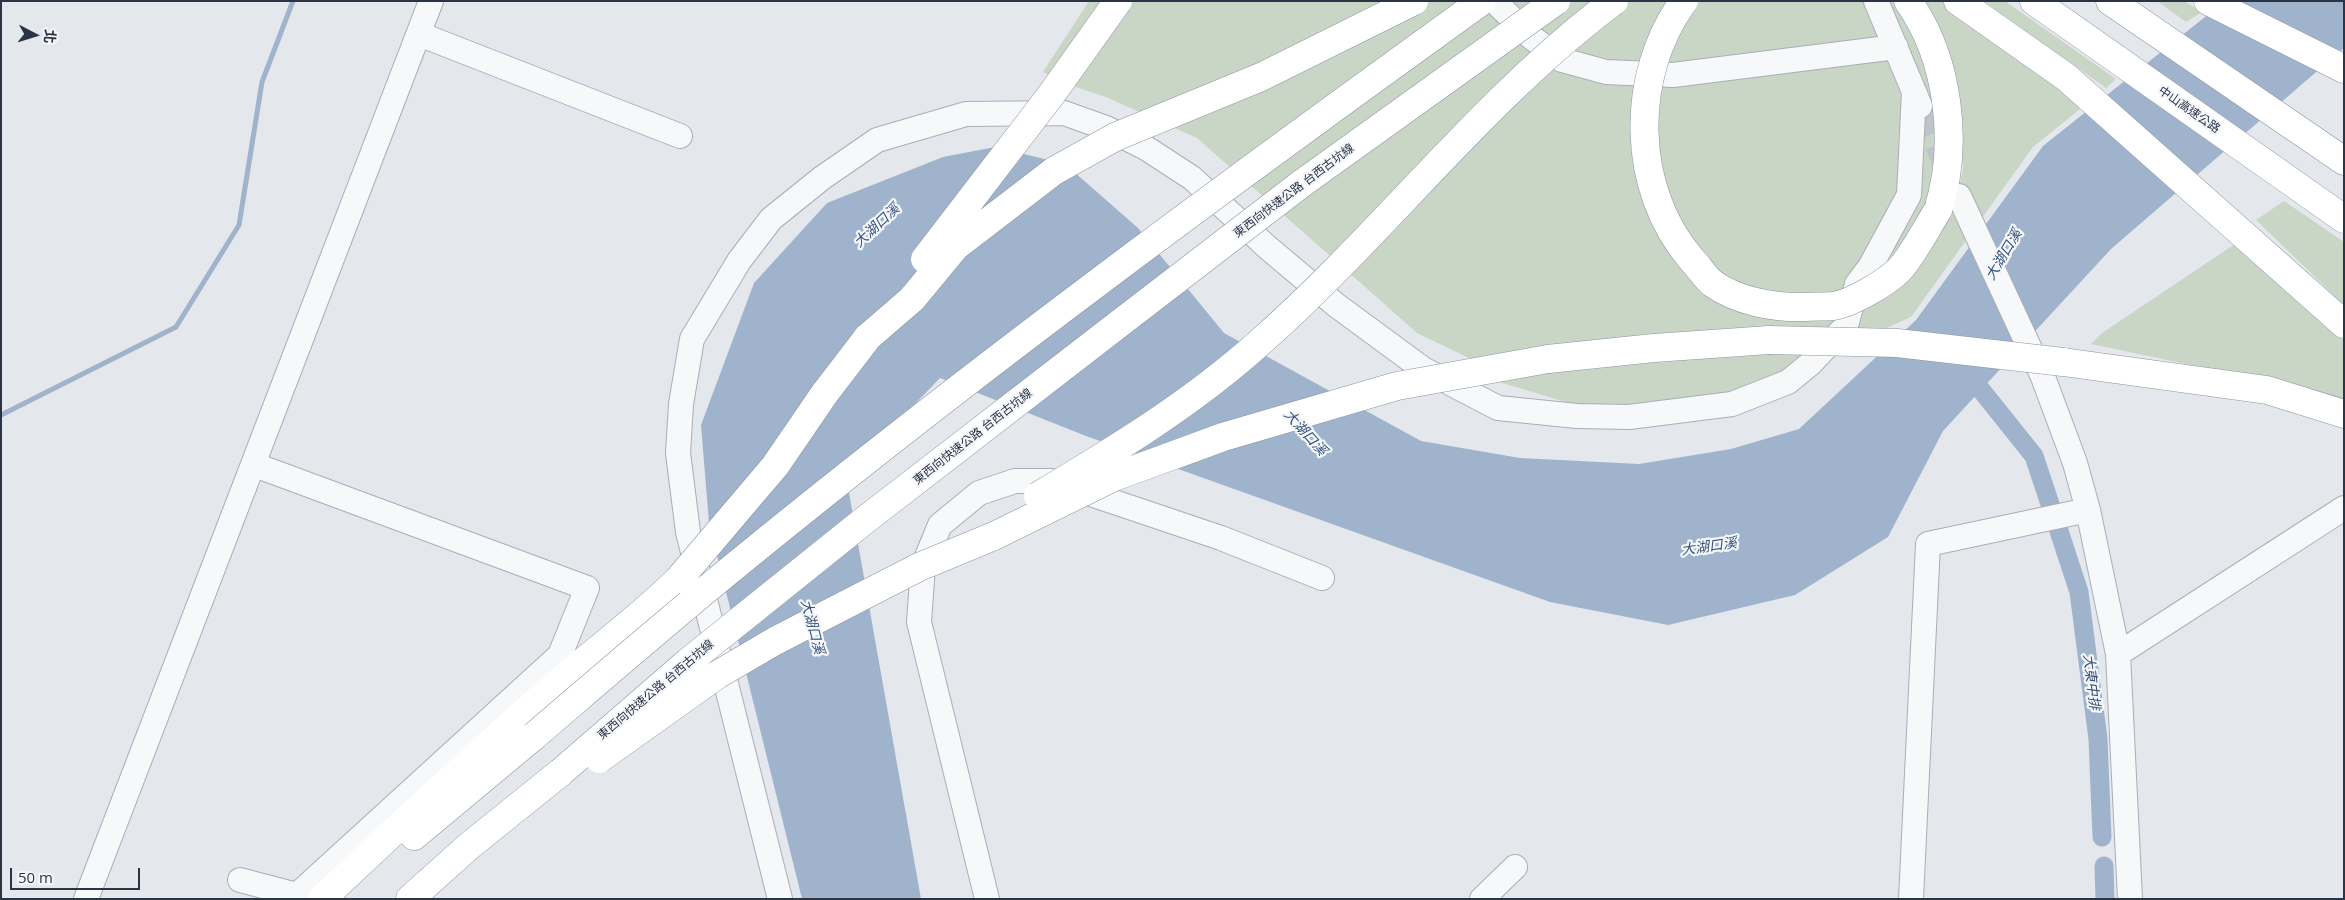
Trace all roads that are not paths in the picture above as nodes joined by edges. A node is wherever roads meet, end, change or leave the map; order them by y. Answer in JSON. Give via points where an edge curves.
{"nodes":[{"id":1,"x":432,"y":1,"type":"edge"},
{"id":2,"x":1118,"y":1,"type":"edge"},
{"id":3,"x":1414,"y":1,"type":"edge"},
{"id":4,"x":1482,"y":1,"type":"edge"},
{"id":5,"x":1494,"y":1,"type":"edge"},
{"id":6,"x":1556,"y":1,"type":"edge"},
{"id":7,"x":1614,"y":1,"type":"edge"},
{"id":8,"x":1684,"y":1,"type":"edge"},
{"id":9,"x":1876,"y":1,"type":"edge"},
{"id":10,"x":1908,"y":1,"type":"edge"},
{"id":11,"x":1958,"y":1,"type":"edge"},
{"id":12,"x":2034,"y":1,"type":"edge"},
{"id":13,"x":2110,"y":1,"type":"edge"},
{"id":14,"x":2208,"y":1,"type":"edge"},
{"id":15,"x":419,"y":34,"type":"junction"},
{"id":16,"x":1896,"y":47,"type":"junction"},
{"id":17,"x":2344,"y":69,"type":"edge"},
{"id":18,"x":680,"y":136,"type":"dead end"},
{"id":19,"x":2344,"y":161,"type":"edge"},
{"id":20,"x":1954,"y":204,"type":"junction"},
{"id":21,"x":2344,"y":219,"type":"edge"},
{"id":22,"x":2344,"y":324,"type":"edge"},
{"id":23,"x":868,"y":337,"type":"junction"},
{"id":24,"x":2344,"y":414,"type":"edge"},
{"id":25,"x":255,"y":465,"type":"junction"},
{"id":26,"x":2344,"y":508,"type":"edge"},
{"id":27,"x":2088,"y":510,"type":"junction"},
{"id":28,"x":919,"y":567,"type":"junction"},
{"id":29,"x":1322,"y":578,"type":"dead end"},
{"id":30,"x":2118,"y":654,"type":"junction"},
{"id":31,"x":564,"y":777,"type":"junction"},
{"id":32,"x":1515,"y":867,"type":"dead end"},
{"id":33,"x":240,"y":880,"type":"dead end"},
{"id":34,"x":86,"y":899,"type":"edge"},
{"id":35,"x":322,"y":899,"type":"edge"},
{"id":36,"x":342,"y":899,"type":"edge"},
{"id":37,"x":410,"y":899,"type":"edge"},
{"id":38,"x":426,"y":899,"type":"edge"},
{"id":39,"x":780,"y":899,"type":"edge"},
{"id":40,"x":987,"y":899,"type":"edge"},
{"id":41,"x":1482,"y":899,"type":"edge"},
{"id":42,"x":1911,"y":899,"type":"edge"},
{"id":43,"x":2130,"y":899,"type":"edge"}],
"edges":[{"from":1,"to":15,"type":"street"},
{"from":2,"to":23,"type":"highway","bridge":true},
{"from":3,"to":23,"type":"highway","bridge":true,"via":[[1261,77],[1115,137],[1054,171],[954,247],[912,299]]},
{"from":4,"to":36,"type":"highway","bridge":true,"via":[[1270,154],[742,560]]},
{"from":5,"to":16,"type":"street","via":[[1531,37],[1562,60],[1606,72],[1673,75]]},
{"from":6,"to":31,"type":"highway","name":"東西向快速公路 台西古坑線","bridge":true,"via":[[1302,184],[1076,356],[688,662]]},
{"from":7,"to":28,"type":"highway","bridge":true,"via":[[1577,29],[1485,116],[1366,240],[1259,344],[1180,407],[1106,456]]},
{"from":8,"to":20,"type":"highway","bridge":true,"via":[[1668,22],[1650,71],[1644,150],[1660,213],[1678,244],[1712,283],[1747,300],[1789,307],[1834,306],[1868,291],[1899,270]]},
{"from":9,"to":16,"type":"street"},
{"from":10,"to":20,"type":"highway","via":[[1935,57],[1948,103],[1946,186]]},
{"from":11,"to":22,"type":"highway","via":[[2066,77]]},
{"from":12,"to":21,"type":"highway","name":"中山高速公路"},
{"from":13,"to":19,"type":"highway"},
{"from":14,"to":17,"type":"highway"},
{"from":15,"to":18,"type":"street"},
{"from":15,"to":25,"type":"street"},
{"from":16,"to":39,"type":"street","via":[[1918,101],[1908,195],[1858,284],[1846,326],[1788,382],[1732,404],[1629,417],[1577,416],[1498,408],[1423,368],[1266,247],[1192,178],[1146,148],[1064,113],[966,114],[877,140],[822,178],[771,219],[739,261],[692,339],[681,404],[678,452],[688,532]]},
{"from":20,"to":27,"type":"street","via":[[2042,377],[2075,463]]},
{"from":23,"to":35,"type":"highway","bridge":true,"via":[[775,466],[651,607],[554,686],[458,771]]},
{"from":24,"to":28,"type":"highway","bridge":true,"via":[[2267,390],[1897,343],[1769,340],[1548,359],[1397,386],[1223,437],[1114,477],[994,536]]},
{"from":25,"to":33,"type":"street","via":[[587,588],[560,655],[297,895]]},
{"from":25,"to":34,"type":"street"},
{"from":26,"to":30,"type":"street"},
{"from":27,"to":30,"type":"street"},
{"from":27,"to":42,"type":"street","via":[[1928,544]]},
{"from":28,"to":31,"type":"highway","bridge":true,"via":[[774,641]]},
{"from":29,"to":40,"type":"street","via":[[1221,538],[1052,481],[1015,481],[979,493],[940,525],[923,566],[919,622]]},
{"from":30,"to":43,"type":"street"},
{"from":31,"to":37,"type":"highway","name":"東西向快速公路 台西古坑線","via":[[469,846]]},
{"from":31,"to":38,"type":"highway"},
{"from":32,"to":41,"type":"street"}]}
